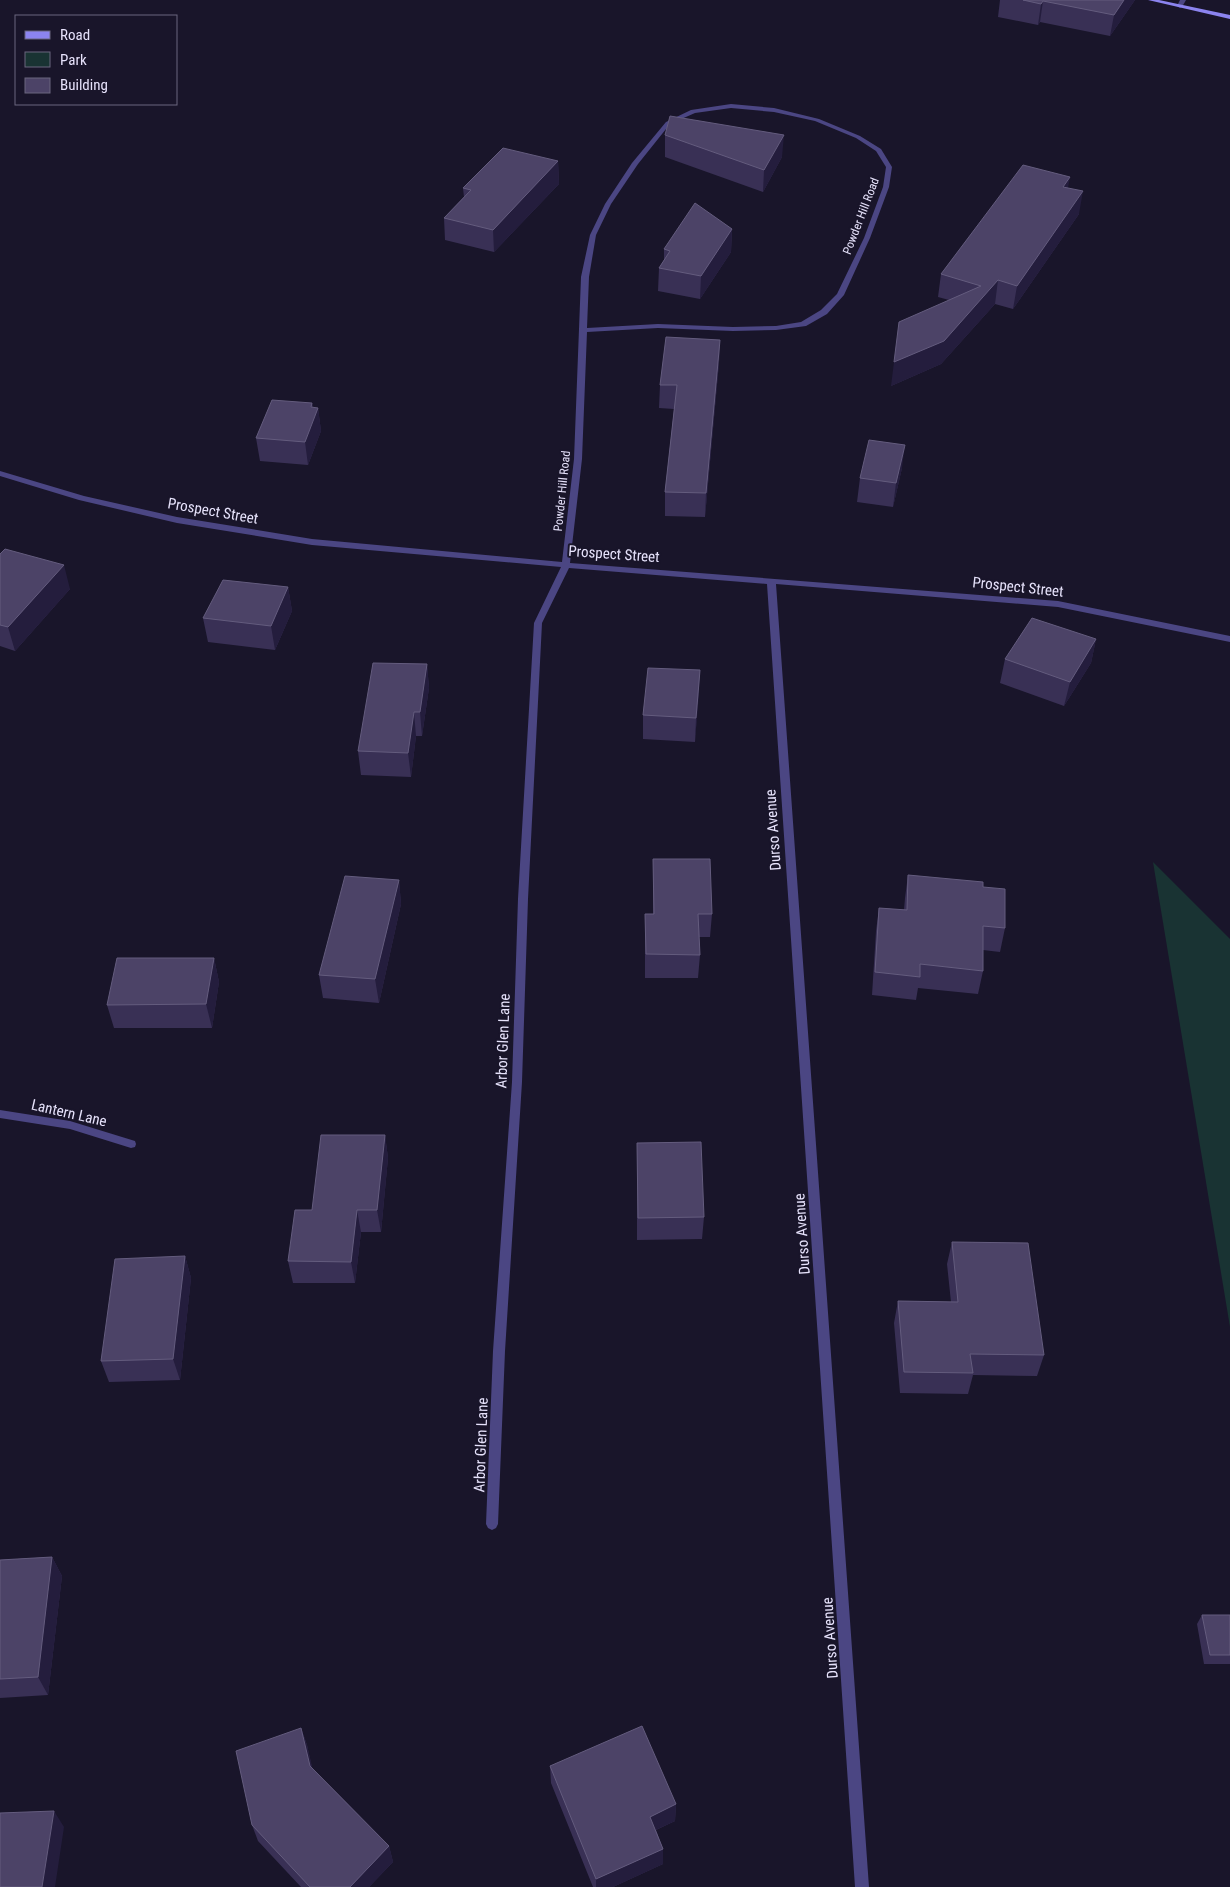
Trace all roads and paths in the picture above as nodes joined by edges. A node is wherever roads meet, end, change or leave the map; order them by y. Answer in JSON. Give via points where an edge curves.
{"nodes":[{"id":1,"x":1151,"y":0,"type":"edge"},
{"id":2,"x":1181,"y":3,"type":"edge"},
{"id":3,"x":1230,"y":17,"type":"edge"},
{"id":4,"x":583,"y":330,"type":"junction"},
{"id":5,"x":0,"y":473,"type":"edge"},
{"id":6,"x":566,"y":565,"type":"junction"},
{"id":7,"x":771,"y":580,"type":"junction"},
{"id":8,"x":1230,"y":640,"type":"edge"},
{"id":9,"x":0,"y":1114,"type":"edge"},
{"id":10,"x":131,"y":1144,"type":"dead end"},
{"id":11,"x":492,"y":1524,"type":"dead end"},
{"id":12,"x":862,"y":1887,"type":"edge"}],
"edges":[{"from":1,"to":2,"type":"main road"},
{"from":2,"to":3,"type":"main road"},
{"from":4,"to":4,"type":"street","name":"Powder Hill Road","via":[[585,277],[593,235],[608,204],[668,123],[693,111],[731,106],[774,110],[817,120],[858,137],[879,150],[889,166],[886,187],[867,238],[840,295],[824,312],[803,324],[776,328],[658,326]]},
{"from":4,"to":6,"type":"street","name":"Powder Hill Road","via":[[578,459]]},
{"from":5,"to":6,"type":"street","name":"Prospect Street","via":[[82,498],[178,520],[274,536]]},
{"from":6,"to":7,"type":"street","name":"Prospect Street"},
{"from":6,"to":11,"type":"street","name":"Arbor Glen Lane","via":[[538,623]]},
{"from":7,"to":8,"type":"street","name":"Prospect Street","via":[[1058,604]]},
{"from":7,"to":12,"type":"street","name":"Durso Avenue"},
{"from":9,"to":10,"type":"street","name":"Lantern Lane","via":[[70,1125]]}]}
